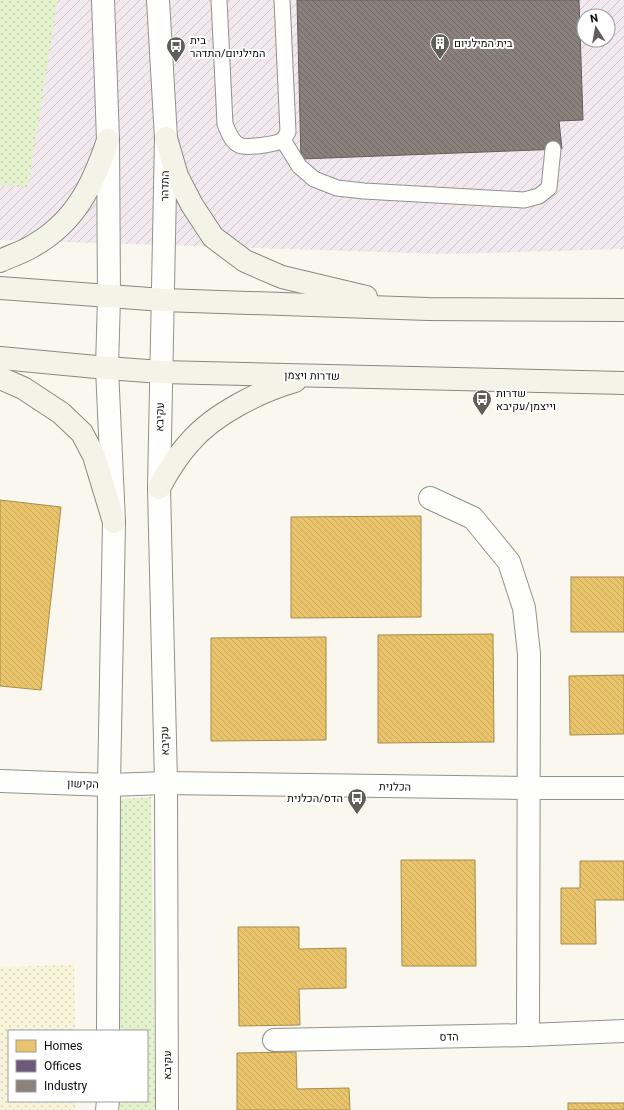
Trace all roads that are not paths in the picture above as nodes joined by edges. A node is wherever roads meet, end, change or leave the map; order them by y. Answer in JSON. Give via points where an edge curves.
{"nodes":[{"id":1,"x":103,"y":0,"type":"edge"},
{"id":2,"x":158,"y":0,"type":"edge"},
{"id":3,"x":219,"y":0,"type":"edge"},
{"id":4,"x":282,"y":0,"type":"edge"},
{"id":5,"x":166,"y":138,"type":"junction"},
{"id":6,"x":108,"y":140,"type":"junction"},
{"id":7,"x":284,"y":140,"type":"junction"},
{"id":8,"x":553,"y":149,"type":"dead end"},
{"id":9,"x":0,"y":261,"type":"edge"},
{"id":10,"x":0,"y":288,"type":"edge"},
{"id":11,"x":109,"y":297,"type":"junction"},
{"id":12,"x":163,"y":300,"type":"junction"},
{"id":13,"x":428,"y":309,"type":"junction"},
{"id":14,"x":624,"y":310,"type":"edge"},
{"id":15,"x":0,"y":358,"type":"edge"},
{"id":16,"x":107,"y":368,"type":"junction"},
{"id":17,"x":161,"y":372,"type":"junction"},
{"id":18,"x":312,"y":376,"type":"junction"},
{"id":19,"x":0,"y":378,"type":"edge"},
{"id":20,"x":624,"y":383,"type":"edge"},
{"id":21,"x":159,"y":488,"type":"junction"},
{"id":22,"x":430,"y":498,"type":"dead end"},
{"id":23,"x":114,"y":522,"type":"junction"},
{"id":24,"x":0,"y":781,"type":"edge"},
{"id":25,"x":166,"y":783,"type":"junction"},
{"id":26,"x":109,"y":785,"type":"junction"},
{"id":27,"x":529,"y":788,"type":"junction"},
{"id":28,"x":624,"y":788,"type":"edge"},
{"id":29,"x":108,"y":1030,"type":"edge"},
{"id":30,"x":624,"y":1031,"type":"edge"},
{"id":31,"x":528,"y":1035,"type":"junction"},
{"id":32,"x":274,"y":1040,"type":"dead end"},
{"id":33,"x":167,"y":1110,"type":"edge"}],
"edges":[{"from":1,"to":6,"type":"street"},
{"from":2,"to":5,"type":"street","name":"התדהר"},
{"from":3,"to":7,"type":"lane","via":[[225,124],[230,137],[239,145],[248,147],[274,144]]},
{"from":4,"to":7,"type":"lane","via":[[288,132]]},
{"from":5,"to":12,"type":"street","name":"התדהר"},
{"from":5,"to":13,"type":"main road","via":[[178,176],[212,237],[245,261],[282,277],[350,294]]},
{"from":6,"to":9,"type":"main road","via":[[98,169],[85,195],[70,216],[52,233],[31,247]]},
{"from":6,"to":11,"type":"street"},
{"from":7,"to":8,"type":"lane","via":[[299,166],[314,179],[337,188],[524,200],[539,196],[549,188]]},
{"from":10,"to":11,"type":"main road"},
{"from":11,"to":12,"type":"main road"},
{"from":11,"to":16,"type":"street"},
{"from":12,"to":13,"type":"main road"},
{"from":12,"to":17,"type":"street","name":"התדהר"},
{"from":13,"to":14,"type":"main road"},
{"from":15,"to":16,"type":"main road","name":"שדרות ויצמן"},
{"from":16,"to":17,"type":"main road","name":"שדרות ויצמן"},
{"from":16,"to":23,"type":"street"},
{"from":17,"to":18,"type":"main road","name":"שדרות ויצמן"},
{"from":17,"to":21,"type":"street","name":"עקיבא"},
{"from":18,"to":20,"type":"main road","name":"שדרות ויצמן"},
{"from":18,"to":21,"type":"main road","via":[[277,386],[246,400],[213,421],[190,441],[171,465]]},
{"from":19,"to":23,"type":"main road","via":[[23,388],[61,413],[82,433],[94,456]]},
{"from":21,"to":25,"type":"street","name":"עקיבא"},
{"from":22,"to":27,"type":"street","via":[[473,518],[509,562],[524,608],[529,654]]},
{"from":23,"to":26,"type":"street"},
{"from":24,"to":26,"type":"street","name":"הקישון"},
{"from":25,"to":26,"type":"street","name":"הקישון"},
{"from":25,"to":27,"type":"street","name":"הכלנית"},
{"from":25,"to":33,"type":"street","name":"עקיבא"},
{"from":26,"to":29,"type":"street"},
{"from":27,"to":28,"type":"street","name":"הכלנית"},
{"from":27,"to":31,"type":"street"},
{"from":30,"to":31,"type":"street","name":"הדס"},
{"from":31,"to":32,"type":"street","name":"הדס"}]}
